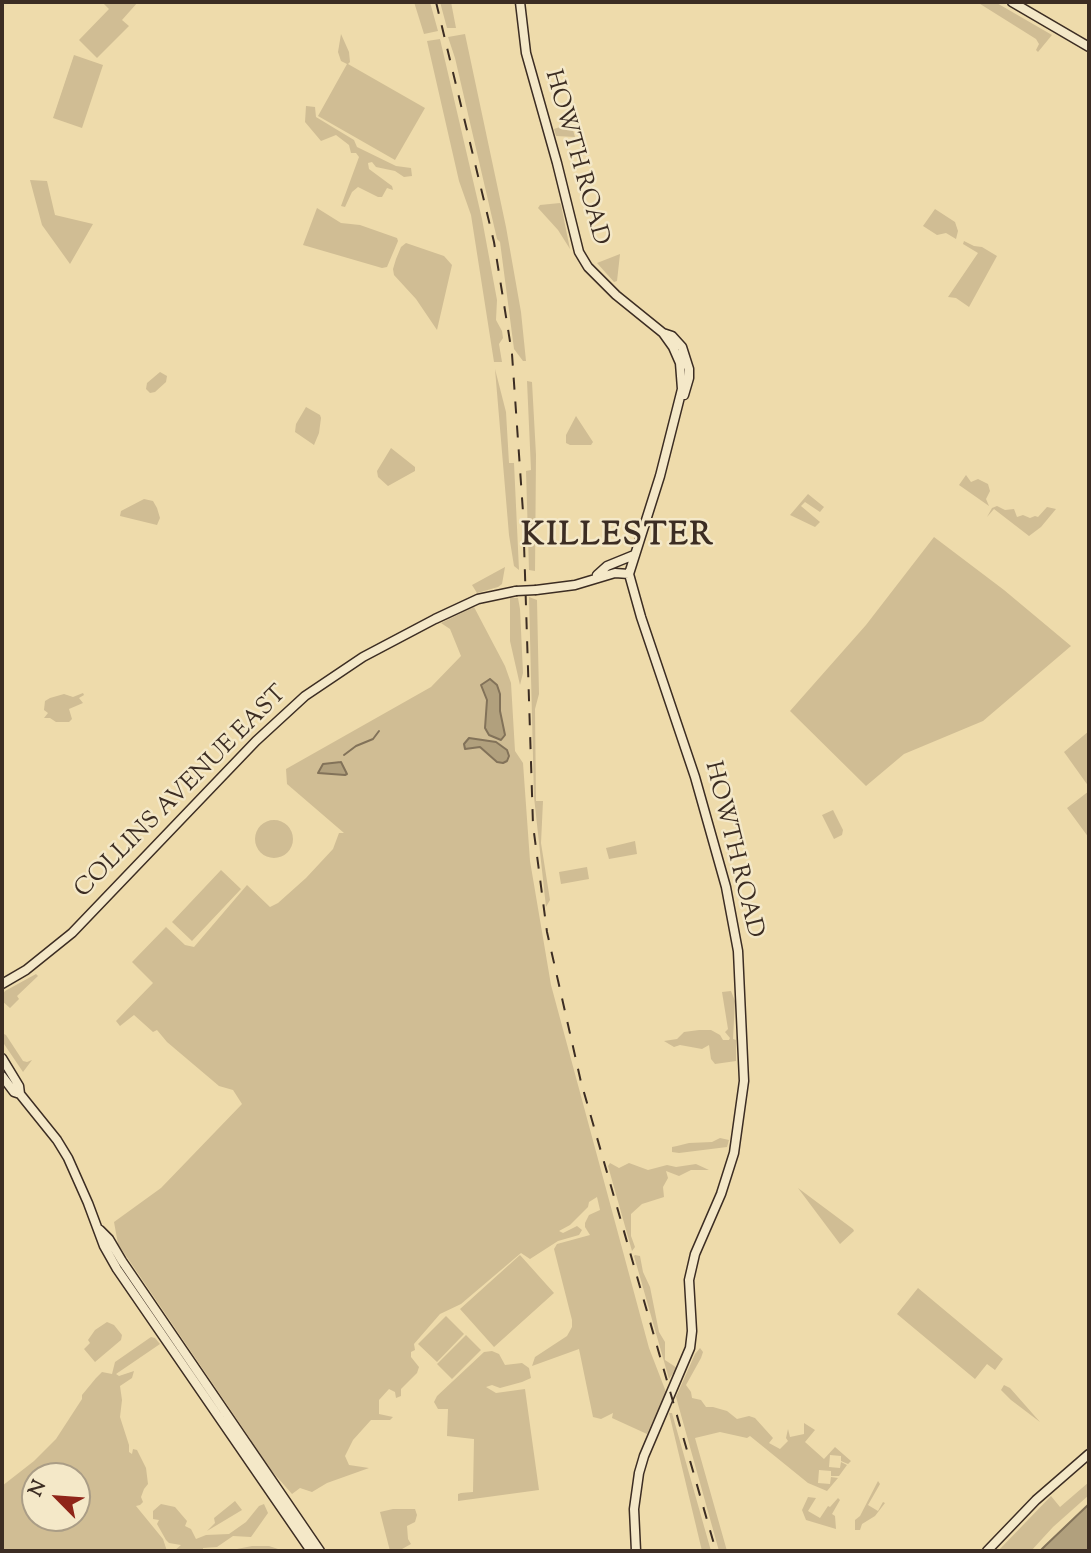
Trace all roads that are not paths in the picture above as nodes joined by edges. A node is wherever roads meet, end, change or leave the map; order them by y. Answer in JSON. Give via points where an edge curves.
{"nodes":[{"id":1,"x":520,"y":2,"type":"edge"},
{"id":2,"x":1012,"y":2,"type":"edge"},
{"id":3,"x":1089,"y":47,"type":"edge"},
{"id":4,"x":634,"y":555,"type":"junction"},
{"id":5,"x":629,"y":574,"type":"junction"},
{"id":6,"x":595,"y":577,"type":"junction"},
{"id":7,"x":2,"y":984,"type":"edge"},
{"id":8,"x":2,"y":1059,"type":"edge"},
{"id":9,"x":2,"y":1076,"type":"edge"},
{"id":10,"x":20,"y":1094,"type":"junction"},
{"id":11,"x":1089,"y":1454,"type":"edge"},
{"id":12,"x":293,"y":1519,"type":"junction"},
{"id":13,"x":311,"y":1551,"type":"edge"},
{"id":14,"x":320,"y":1551,"type":"edge"},
{"id":15,"x":636,"y":1551,"type":"edge"},
{"id":16,"x":987,"y":1551,"type":"edge"}],
"edges":[{"from":1,"to":4,"type":"main road","name":"HOWTH ROAD","via":[[526,53],[579,252],[610,289],[663,333],[680,363],[679,407]]},
{"from":2,"to":3,"type":"main road"},
{"from":4,"to":5,"type":"main road","name":"HOWTH ROAD"},
{"from":4,"to":6,"type":"main road","name":"COLLINS AVENUE EAST","via":[[607,566]]},
{"from":5,"to":6,"type":"main road","name":"COLLINS AVENUE EAST"},
{"from":5,"to":15,"type":"main road","name":"HOWTH ROAD","via":[[726,887],[738,951],[744,1064],[734,1153],[689,1280],[690,1349],[639,1473],[634,1509]]},
{"from":6,"to":7,"type":"main road","name":"COLLINS AVENUE EAST","bridge":true,"via":[[570,586],[478,599],[363,657],[305,696],[72,933]]},
{"from":8,"to":10,"type":"main road"},
{"from":9,"to":10,"type":"main road"},
{"from":10,"to":12,"type":"main road","via":[[68,1158],[98,1228]]},
{"from":11,"to":16,"type":"main road"},
{"from":12,"to":13,"type":"main road"},
{"from":12,"to":14,"type":"main road"}]}
